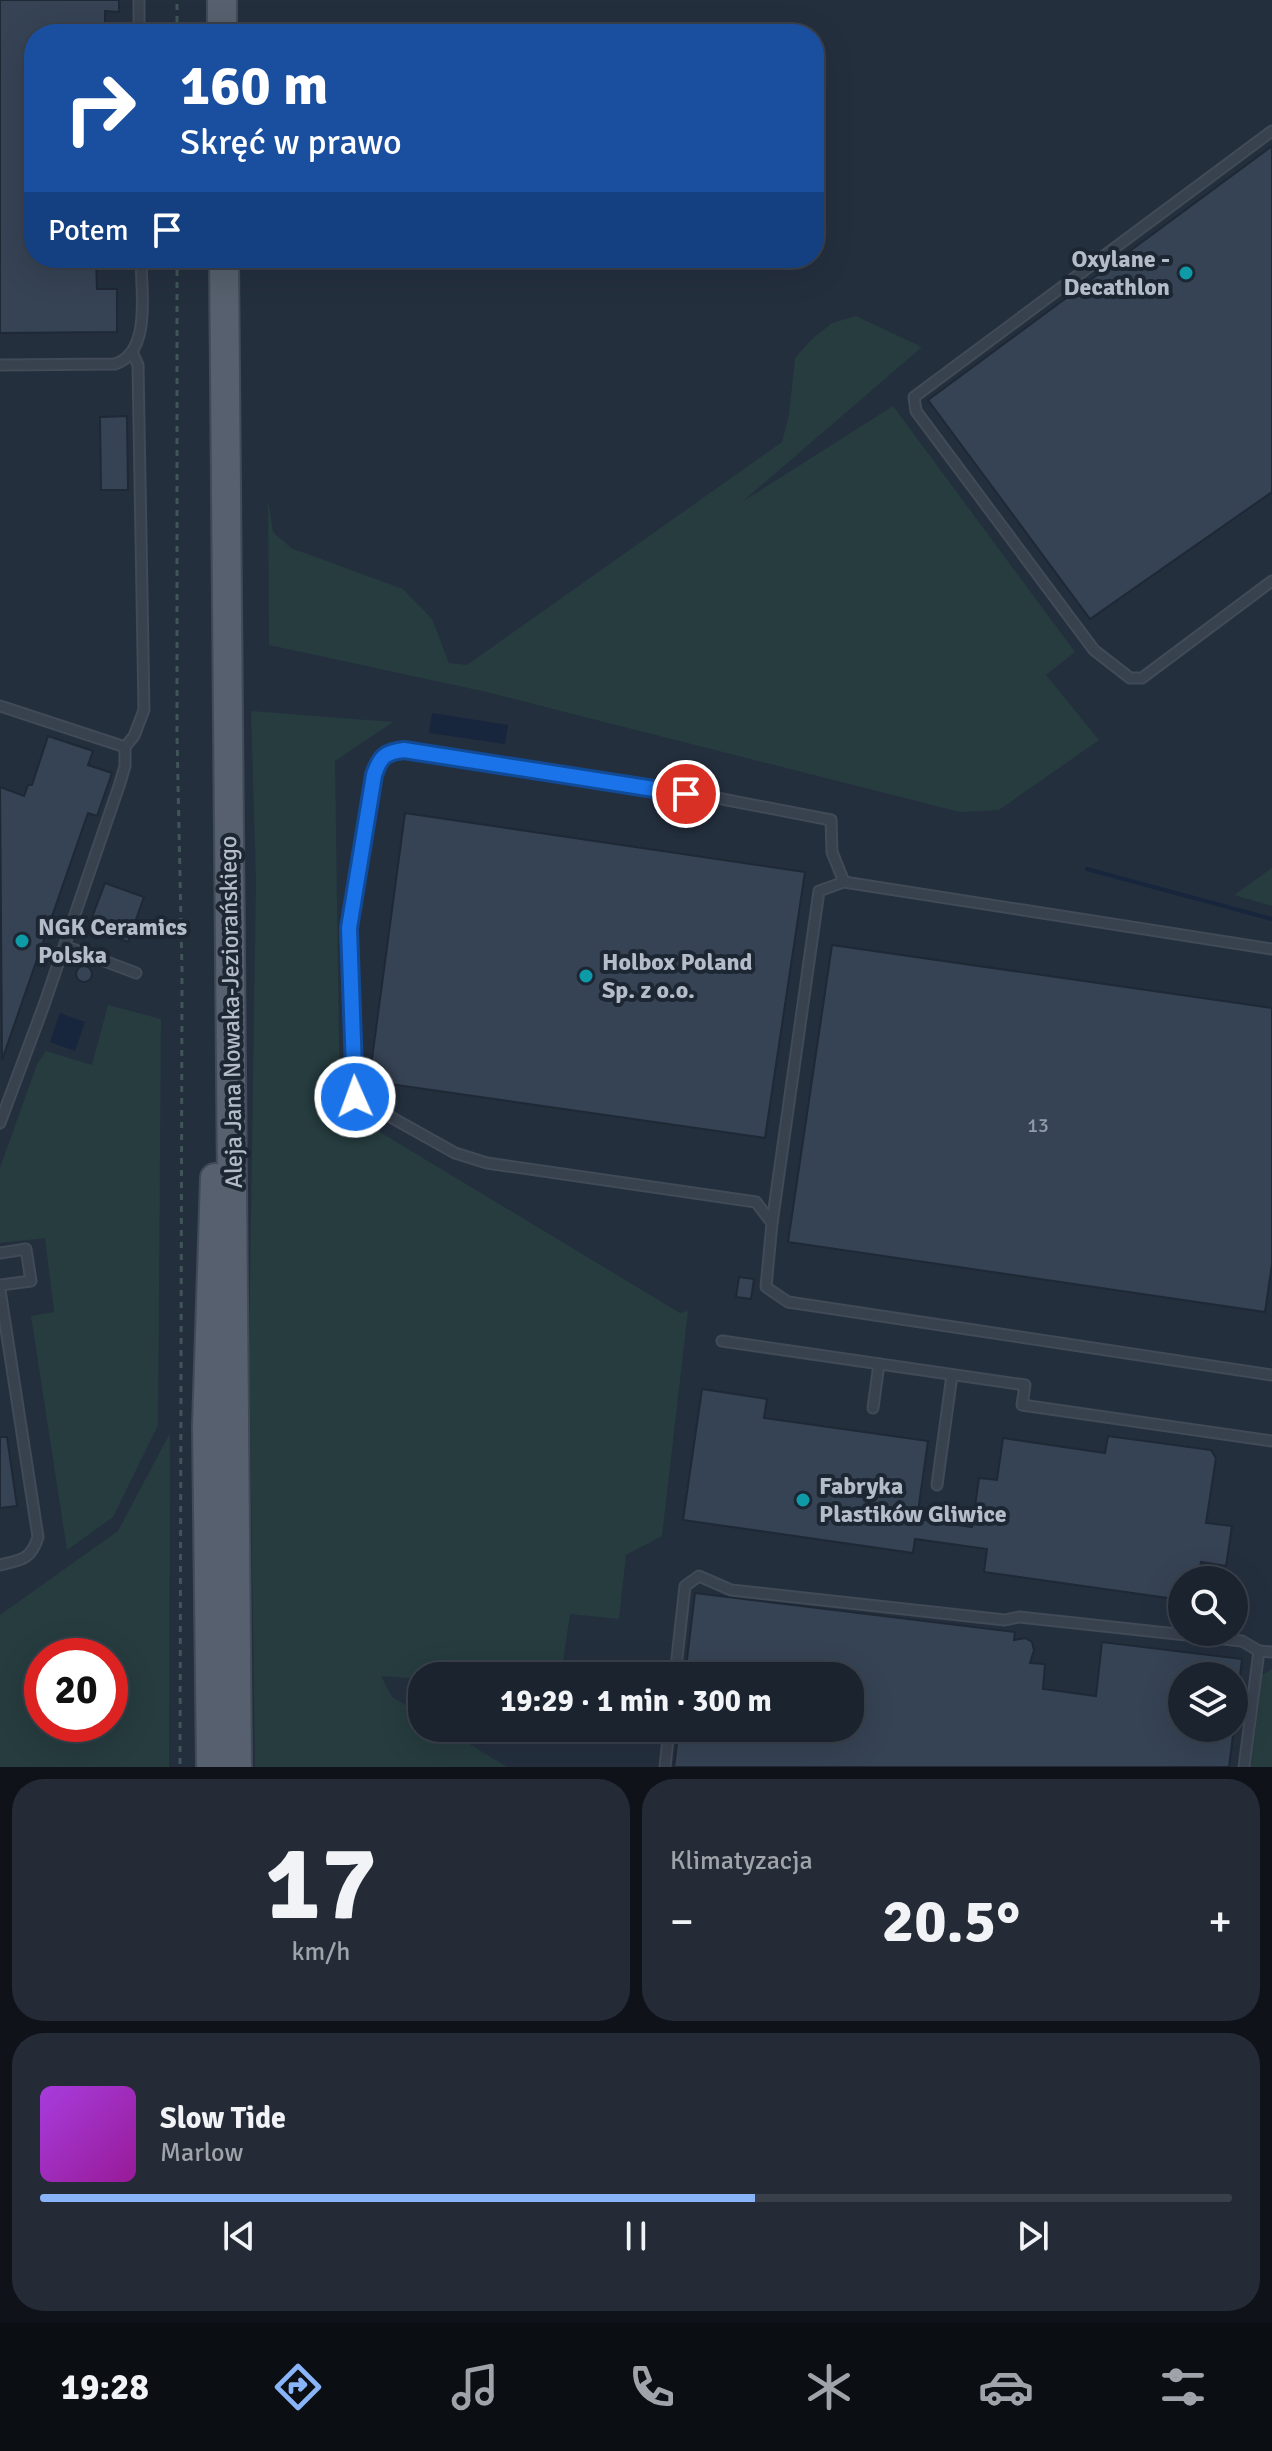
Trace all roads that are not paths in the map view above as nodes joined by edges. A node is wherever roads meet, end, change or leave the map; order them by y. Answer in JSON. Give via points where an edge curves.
{"nodes":[{"id":1,"x":139,"y":0,"type":"edge"},
{"id":2,"x":222,"y":0,"type":"edge"},
{"id":3,"x":139,"y":24,"type":"edge"},
{"id":4,"x":222,"y":24,"type":"edge"},
{"id":5,"x":1272,"y":131,"type":"edge"},
{"id":6,"x":141,"y":268,"type":"edge"},
{"id":7,"x":224,"y":268,"type":"edge"},
{"id":8,"x":133,"y":354,"type":"junction"},
{"id":9,"x":0,"y":365,"type":"edge"},
{"id":10,"x":1272,"y":581,"type":"edge"},
{"id":11,"x":0,"y":706,"type":"edge"},
{"id":12,"x":125,"y":747,"type":"junction"},
{"id":13,"x":844,"y":882,"type":"junction"},
{"id":14,"x":65,"y":946,"type":"junction"},
{"id":15,"x":1272,"y":949,"type":"edge"},
{"id":16,"x":136,"y":973,"type":"dead end"},
{"id":17,"x":230,"y":982,"type":"junction"},
{"id":18,"x":0,"y":1123,"type":"edge"},
{"id":19,"x":772,"y":1223,"type":"junction"},
{"id":20,"x":0,"y":1253,"type":"edge"},
{"id":21,"x":0,"y":1288,"type":"edge"},
{"id":22,"x":722,"y":1341,"type":"dead end"},
{"id":23,"x":1272,"y":1362,"type":"edge"},
{"id":24,"x":879,"y":1364,"type":"junction"},
{"id":25,"x":952,"y":1375,"type":"junction"},
{"id":26,"x":1270,"y":1375,"type":"edge"},
{"id":27,"x":873,"y":1408,"type":"dead end"},
{"id":28,"x":1272,"y":1441,"type":"edge"},
{"id":29,"x":937,"y":1485,"type":"dead end"},
{"id":30,"x":0,"y":1565,"type":"edge"},
{"id":31,"x":1259,"y":1651,"type":"junction"},
{"id":32,"x":1272,"y":1652,"type":"edge"},
{"id":33,"x":677,"y":1662,"type":"edge"},
{"id":34,"x":668,"y":1742,"type":"edge"},
{"id":35,"x":211,"y":1767,"type":"edge"},
{"id":36,"x":237,"y":1767,"type":"edge"},
{"id":37,"x":665,"y":1767,"type":"edge"},
{"id":38,"x":1244,"y":1767,"type":"edge"}],
"edges":[{"from":1,"to":3,"type":"lane"},
{"from":2,"to":4,"type":"main road"},
{"from":5,"to":10,"type":"lane","via":[[914,397],[916,411],[1094,650],[1130,678],[1142,678]]},
{"from":6,"to":8,"type":"lane","via":[[140,339]]},
{"from":7,"to":17,"type":"main road","name":"Aleja Jana Nowaka-Jeziorańskiego"},
{"from":8,"to":9,"type":"lane","via":[[115,364]]},
{"from":8,"to":12,"type":"lane","via":[[138,365],[144,710]]},
{"from":11,"to":12,"type":"lane"},
{"from":12,"to":14,"type":"lane","via":[[120,783]]},
{"from":13,"to":15,"type":"lane"},
{"from":13,"to":19,"type":"lane","via":[[819,891]]},
{"from":13,"to":19,"type":"lane","via":[[832,852],[831,820],[404,750],[387,752],[374,775],[349,928],[355,1097],[455,1153],[487,1163],[756,1202]]},
{"from":14,"to":16,"type":"lane"},
{"from":14,"to":18,"type":"lane"},
{"from":17,"to":35,"type":"main road","via":[[217,1113],[207,1426]]},
{"from":17,"to":36,"type":"main road","name":"Aleja Jana Nowaka-Jeziorańskiego"},
{"from":19,"to":26,"type":"lane","via":[[766,1287],[788,1302]]},
{"from":20,"to":21,"type":"lane","via":[[26,1249],[31,1281]]},
{"from":21,"to":30,"type":"lane","via":[[38,1537],[34,1551],[22,1560]]},
{"from":22,"to":24,"type":"lane"},
{"from":23,"to":26,"type":"lane"},
{"from":24,"to":25,"type":"lane"},
{"from":24,"to":27,"type":"lane"},
{"from":25,"to":28,"type":"lane","via":[[1025,1385],[1022,1405]]},
{"from":25,"to":29,"type":"lane"},
{"from":31,"to":32,"type":"lane"},
{"from":31,"to":33,"type":"lane","via":[[1242,1641],[731,1590],[699,1576],[685,1586]]},
{"from":31,"to":38,"type":"lane"},
{"from":34,"to":37,"type":"lane"}]}
